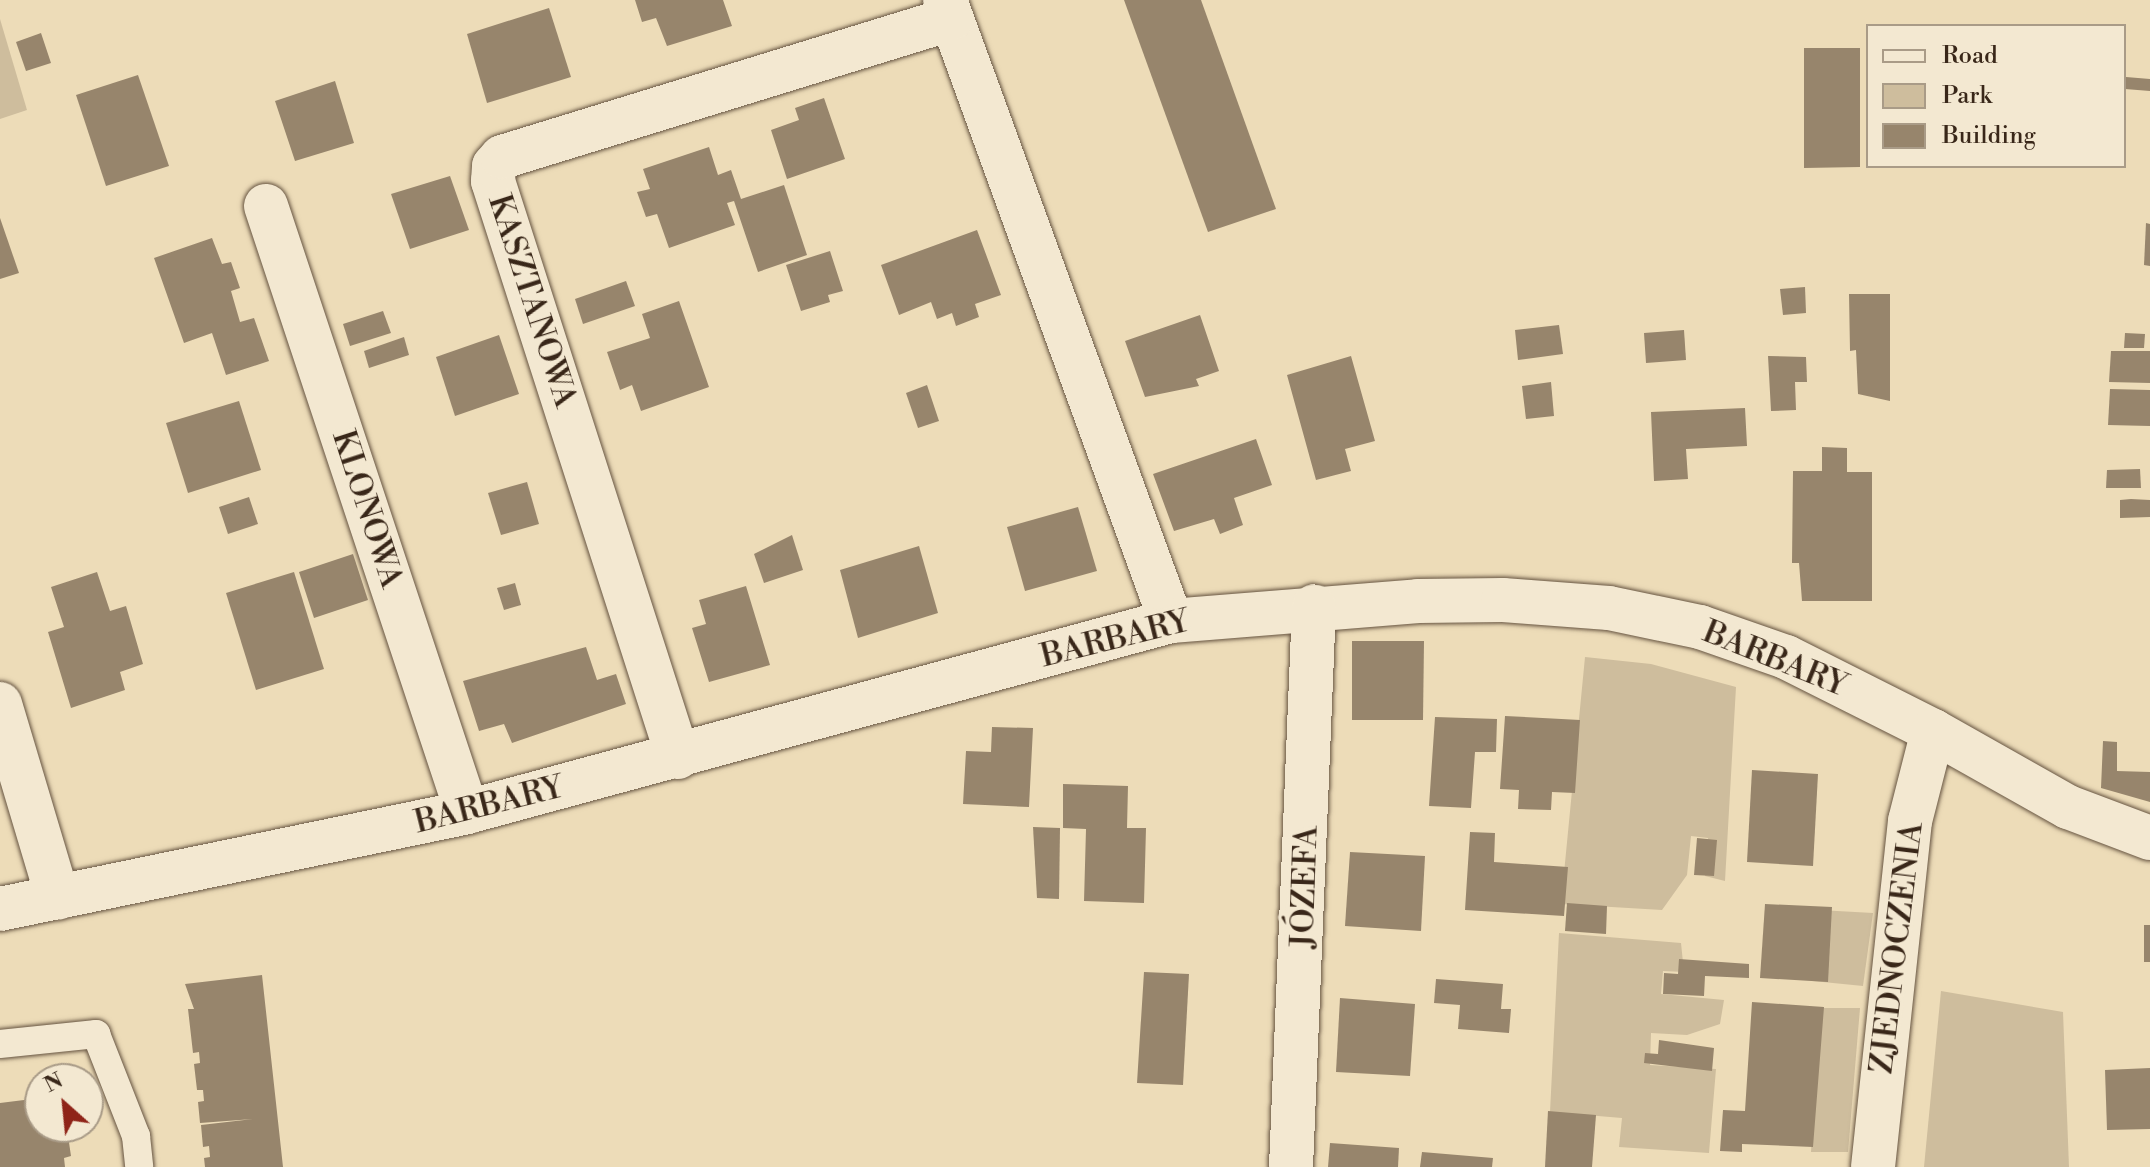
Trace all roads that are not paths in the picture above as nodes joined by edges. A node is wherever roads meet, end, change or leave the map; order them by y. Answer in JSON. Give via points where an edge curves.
{"nodes":[{"id":1,"x":948,"y":9,"type":"edge"},
{"id":2,"x":266,"y":206,"type":"dead end"},
{"id":3,"x":1314,"y":606,"type":"junction"},
{"id":4,"x":1171,"y":621,"type":"junction"},
{"id":5,"x":0,"y":704,"type":"edge"},
{"id":6,"x":1933,"y":731,"type":"junction"},
{"id":7,"x":678,"y":757,"type":"junction"},
{"id":8,"x":467,"y":812,"type":"junction"},
{"id":9,"x":2150,"y":838,"type":"edge"},
{"id":10,"x":58,"y":898,"type":"junction"},
{"id":11,"x":0,"y":909,"type":"edge"},
{"id":12,"x":0,"y":1044,"type":"edge"},
{"id":13,"x":139,"y":1167,"type":"edge"},
{"id":14,"x":1291,"y":1167,"type":"edge"},
{"id":15,"x":1873,"y":1167,"type":"edge"}],
"edges":[{"from":1,"to":4,"type":"street","name":"KASZTANOWA"},
{"from":1,"to":7,"type":"street","name":"KASZTANOWA","via":[[502,157],[494,166],[493,181]]},
{"from":2,"to":8,"type":"street","name":"KLONOWA"},
{"from":3,"to":4,"type":"street","name":"BARBARY"},
{"from":3,"to":6,"type":"street","name":"BARBARY","via":[[1503,600],[1609,608],[1700,627],[1786,657]]},
{"from":3,"to":14,"type":"street","name":"JÓZEFA"},
{"from":4,"to":7,"type":"street","name":"BARBARY"},
{"from":5,"to":10,"type":"street"},
{"from":6,"to":9,"type":"street","name":"BARBARY","via":[[2068,807]]},
{"from":6,"to":15,"type":"street","name":"ZJEDNOCZENIA","via":[[1910,821]]},
{"from":7,"to":8,"type":"street","name":"BARBARY"},
{"from":8,"to":10,"type":"street","name":"BARBARY"},
{"from":10,"to":11,"type":"street","name":"BARBARY"},
{"from":12,"to":13,"type":"lane","via":[[96,1034],[136,1136]]}]}
